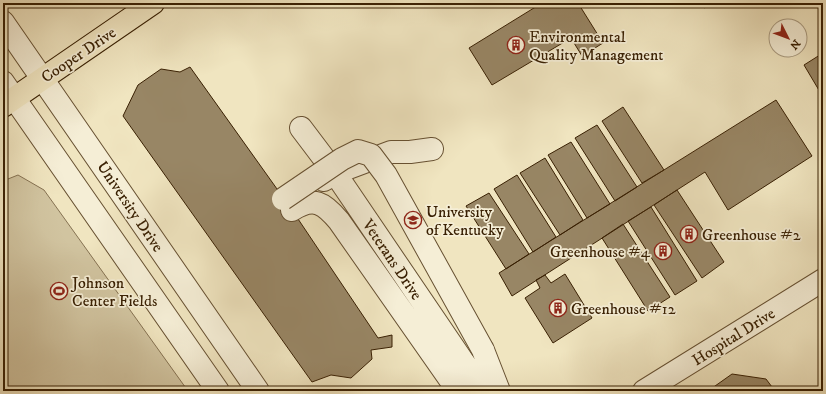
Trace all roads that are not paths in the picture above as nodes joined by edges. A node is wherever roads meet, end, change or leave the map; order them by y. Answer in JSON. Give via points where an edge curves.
{"nodes":[{"id":1,"x":152,"y":3,"type":"edge"},
{"id":2,"x":3,"y":22,"type":"edge"},
{"id":3,"x":42,"y":79,"type":"junction"},
{"id":4,"x":7,"y":96,"type":"edge"},
{"id":5,"x":301,"y":128,"type":"dead end"},
{"id":6,"x":432,"y":149,"type":"dead end"},
{"id":7,"x":335,"y":173,"type":"junction"},
{"id":8,"x":288,"y":205,"type":"junction"},
{"id":9,"x":822,"y":283,"type":"edge"},
{"id":10,"x":218,"y":391,"type":"edge"},
{"id":11,"x":258,"y":391,"type":"edge"},
{"id":12,"x":458,"y":391,"type":"edge"},
{"id":13,"x":483,"y":391,"type":"edge"},
{"id":14,"x":499,"y":391,"type":"edge"},
{"id":15,"x":644,"y":391,"type":"edge"}],
"edges":[{"from":1,"to":3,"type":"main road","name":"Cooper Drive"},
{"from":2,"to":3,"type":"street","name":"University Drive"},
{"from":3,"to":4,"type":"main road","name":"Cooper Drive"},
{"from":3,"to":11,"type":"street","name":"University Drive"},
{"from":4,"to":10,"type":"street"},
{"from":5,"to":7,"type":"street","name":"Veterans Drive"},
{"from":6,"to":7,"type":"street","via":[[391,152]]},
{"from":7,"to":8,"type":"street"},
{"from":7,"to":13,"type":"street","name":"Veterans Drive"},
{"from":8,"to":12,"type":"street","via":[[322,204],[329,209]]},
{"from":8,"to":14,"type":"street","bridge":true,"via":[[342,159],[358,151],[371,155],[386,175],[483,350]]},
{"from":9,"to":15,"type":"street","name":"Hospital Drive"}]}
